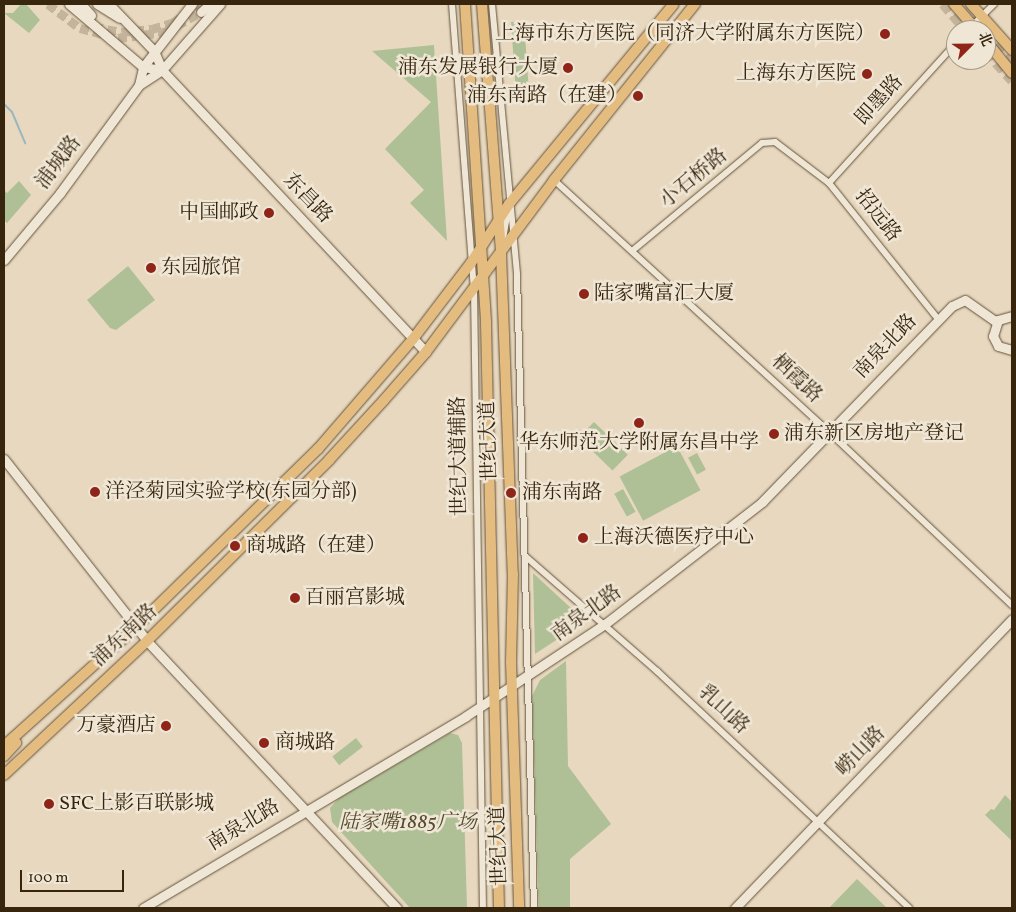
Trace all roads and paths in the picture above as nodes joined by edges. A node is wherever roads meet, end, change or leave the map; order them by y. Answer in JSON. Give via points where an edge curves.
{"nodes":[{"id":1,"x":69,"y":4,"type":"edge"},
{"id":2,"x":81,"y":4,"type":"edge"},
{"id":3,"x":96,"y":4,"type":"edge"},
{"id":4,"x":109,"y":4,"type":"edge"},
{"id":5,"x":192,"y":4,"type":"edge"},
{"id":6,"x":210,"y":4,"type":"edge"},
{"id":7,"x":220,"y":4,"type":"edge"},
{"id":8,"x":452,"y":4,"type":"edge"},
{"id":9,"x":465,"y":4,"type":"edge"},
{"id":10,"x":482,"y":4,"type":"edge"},
{"id":11,"x":492,"y":4,"type":"edge"},
{"id":12,"x":674,"y":4,"type":"edge"},
{"id":13,"x":695,"y":4,"type":"edge"},
{"id":14,"x":954,"y":4,"type":"edge"},
{"id":15,"x":971,"y":4,"type":"edge"},
{"id":16,"x":994,"y":4,"type":"edge"},
{"id":17,"x":201,"y":12,"type":"tunnel mouth"},
{"id":18,"x":982,"y":16,"type":"junction"},
{"id":19,"x":123,"y":20,"type":"junction"},
{"id":20,"x":967,"y":20,"type":"edge"},
{"id":21,"x":979,"y":20,"type":"edge"},
{"id":22,"x":117,"y":42,"type":"junction"},
{"id":23,"x":1012,"y":50,"type":"edge"},
{"id":24,"x":154,"y":51,"type":"junction"},
{"id":25,"x":996,"y":53,"type":"edge"},
{"id":26,"x":946,"y":54,"type":"edge"},
{"id":27,"x":143,"y":66,"type":"junction"},
{"id":28,"x":162,"y":70,"type":"junction"},
{"id":29,"x":1012,"y":73,"type":"edge"},
{"id":30,"x":139,"y":85,"type":"junction"},
{"id":31,"x":780,"y":144,"type":"joint"},
{"id":32,"x":554,"y":180,"type":"junction"},
{"id":33,"x":829,"y":183,"type":"junction"},
{"id":34,"x":509,"y":204,"type":"junction"},
{"id":35,"x":498,"y":222,"type":"junction"},
{"id":36,"x":512,"y":235,"type":"junction"},
{"id":37,"x":480,"y":249,"type":"junction"},
{"id":38,"x":632,"y":252,"type":"junction"},
{"id":39,"x":501,"y":253,"type":"junction"},
{"id":40,"x":4,"y":260,"type":"edge"},
{"id":41,"x":472,"y":263,"type":"junction"},
{"id":42,"x":483,"y":277,"type":"junction"},
{"id":43,"x":474,"y":290,"type":"junction"},
{"id":44,"x":1012,"y":316,"type":"edge"},
{"id":45,"x":938,"y":319,"type":"junction"},
{"id":46,"x":997,"y":322,"type":"junction"},
{"id":47,"x":413,"y":339,"type":"junction"},
{"id":48,"x":1012,"y":350,"type":"edge"},
{"id":49,"x":426,"y":352,"type":"junction"},
{"id":50,"x":829,"y":432,"type":"junction"},
{"id":51,"x":4,"y":459,"type":"edge"},
{"id":52,"x":525,"y":556,"type":"junction"},
{"id":53,"x":513,"y":574,"type":"junction"},
{"id":54,"x":1012,"y":605,"type":"edge"},
{"id":55,"x":1012,"y":619,"type":"edge"},
{"id":56,"x":605,"y":624,"type":"junction"},
{"id":57,"x":136,"y":627,"type":"junction"},
{"id":58,"x":147,"y":641,"type":"junction"},
{"id":59,"x":528,"y":677,"type":"junction"},
{"id":60,"x":72,"y":685,"type":"junction"},
{"id":61,"x":512,"y":687,"type":"junction"},
{"id":62,"x":495,"y":698,"type":"junction"},
{"id":63,"x":84,"y":700,"type":"junction"},
{"id":64,"x":479,"y":708,"type":"junction"},
{"id":65,"x":4,"y":746,"type":"edge"},
{"id":66,"x":4,"y":756,"type":"edge"},
{"id":67,"x":4,"y":768,"type":"edge"},
{"id":68,"x":4,"y":775,"type":"edge"},
{"id":69,"x":306,"y":809,"type":"junction"},
{"id":70,"x":820,"y":821,"type":"junction"},
{"id":71,"x":143,"y":908,"type":"edge"},
{"id":72,"x":397,"y":908,"type":"edge"},
{"id":73,"x":482,"y":908,"type":"edge"},
{"id":74,"x":499,"y":908,"type":"edge"},
{"id":75,"x":519,"y":908,"type":"edge"},
{"id":76,"x":534,"y":908,"type":"edge"},
{"id":77,"x":735,"y":908,"type":"edge"},
{"id":78,"x":909,"y":908,"type":"edge"}],
"edges":[{"from":1,"to":22,"type":"street"},
{"from":2,"to":22,"type":"street"},
{"from":3,"to":19,"type":"street"},
{"from":4,"to":19,"type":"street","name":"东昌路"},
{"from":5,"to":24,"type":"street","name":"浦城路"},
{"from":6,"to":17,"type":"street"},
{"from":7,"to":28,"type":"street","name":"浦城路"},
{"from":8,"to":41,"type":"street","name":"世纪大道辅路"},
{"from":9,"to":37,"type":"main road","name":"世纪大道"},
{"from":10,"to":35,"type":"main road","name":"世纪大道"},
{"from":11,"to":34,"type":"street"},
{"from":12,"to":34,"type":"main road","name":"浦东南路"},
{"from":13,"to":32,"type":"main road","name":"浦东南路"},
{"from":14,"to":20,"type":"main road"},
{"from":15,"to":18,"type":"main road"},
{"from":16,"to":18,"type":"street"},
{"from":18,"to":21,"type":"street"},
{"from":18,"to":23,"type":"main road"},
{"from":19,"to":24,"type":"street","name":"东昌路"},
{"from":22,"to":27,"type":"street"},
{"from":24,"to":27,"type":"street","name":"浦城路"},
{"from":24,"to":28,"type":"street","name":"东昌路"},
{"from":25,"to":29,"type":"main road"},
{"from":26,"to":33,"type":"street","name":"即墨路"},
{"from":27,"to":28,"type":"street"},
{"from":27,"to":30,"type":"street","name":"浦城路"},
{"from":28,"to":30,"type":"street","name":"浦城路"},
{"from":28,"to":47,"type":"street","name":"东昌路"},
{"from":30,"to":40,"type":"street","name":"浦城路","via":[[60,193]]},
{"from":31,"to":33,"type":"street","name":"招远路"},
{"from":31,"to":38,"type":"street","name":"小石桥路","via":[[762,143]]},
{"from":32,"to":36,"type":"main road","name":"浦东南路"},
{"from":32,"to":38,"type":"street","name":"栖霞路"},
{"from":33,"to":45,"type":"street","name":"招远路"},
{"from":34,"to":35,"type":"main road","name":"浦东南路"},
{"from":34,"to":36,"type":"street"},
{"from":34,"to":39,"type":"street"},
{"from":35,"to":37,"type":"main road","name":"浦东南路"},
{"from":35,"to":39,"type":"main road","name":"世纪大道"},
{"from":36,"to":39,"type":"main road","name":"浦东南路"},
{"from":36,"to":52,"type":"street","via":[[517,275]]},
{"from":37,"to":41,"type":"main road","name":"浦东南路"},
{"from":37,"to":42,"type":"main road","name":"世纪大道"},
{"from":38,"to":50,"type":"street","name":"栖霞路"},
{"from":39,"to":42,"type":"main road","name":"浦东南路"},
{"from":39,"to":53,"type":"main road","name":"世纪大道"},
{"from":41,"to":43,"type":"street","name":"世纪大道辅路"},
{"from":41,"to":47,"type":"main road","name":"浦东南路"},
{"from":42,"to":43,"type":"main road","name":"浦东南路"},
{"from":42,"to":62,"type":"main road","name":"世纪大道"},
{"from":43,"to":49,"type":"main road","name":"浦东南路"},
{"from":43,"to":64,"type":"street","name":"世纪大道辅路"},
{"from":44,"to":46,"type":"street"},
{"from":45,"to":46,"type":"street","name":"南泉北路","via":[[965,300]]},
{"from":45,"to":50,"type":"street","name":"南泉北路"},
{"from":46,"to":48,"type":"street","via":[[993,330],[994,341],[1003,349]]},
{"from":47,"to":49,"type":"street","name":"东昌路"},
{"from":47,"to":57,"type":"main road","name":"浦东南路","via":[[318,450]]},
{"from":49,"to":58,"type":"main road","name":"浦东南路","via":[[329,460]]},
{"from":50,"to":54,"type":"street","name":"栖霞路"},
{"from":50,"to":56,"type":"street","name":"南泉北路","via":[[762,502]]},
{"from":51,"to":57,"type":"street"},
{"from":52,"to":53,"type":"street"},
{"from":52,"to":56,"type":"street","name":"乳山路"},
{"from":52,"to":59,"type":"street"},
{"from":53,"to":61,"type":"main road","name":"世纪大道"},
{"from":55,"to":70,"type":"street","name":"崂山路"},
{"from":56,"to":59,"type":"street","name":"南泉北路"},
{"from":56,"to":70,"type":"street","name":"乳山路"},
{"from":57,"to":58,"type":"street"},
{"from":57,"to":60,"type":"main road","name":"浦东南路"},
{"from":58,"to":63,"type":"main road","name":"浦东南路"},
{"from":58,"to":69,"type":"street"},
{"from":59,"to":61,"type":"street","name":"南泉北路"},
{"from":59,"to":76,"type":"street"},
{"from":60,"to":65,"type":"main road","name":"浦东南路"},
{"from":60,"to":66,"type":"main road","name":"浦东南路"},
{"from":61,"to":62,"type":"street","name":"南泉北路"},
{"from":61,"to":75,"type":"main road","name":"世纪大道"},
{"from":62,"to":64,"type":"street","name":"南泉北路"},
{"from":62,"to":74,"type":"main road","name":"世纪大道"},
{"from":63,"to":67,"type":"main road","name":"浦东南路"},
{"from":63,"to":68,"type":"main road","name":"浦东南路"},
{"from":64,"to":69,"type":"street","name":"南泉北路"},
{"from":64,"to":73,"type":"street","name":"世纪大道辅路"},
{"from":69,"to":71,"type":"street","name":"南泉北路"},
{"from":69,"to":72,"type":"street"},
{"from":70,"to":77,"type":"street","name":"崂山路"},
{"from":70,"to":78,"type":"street","name":"乳山路"}]}
